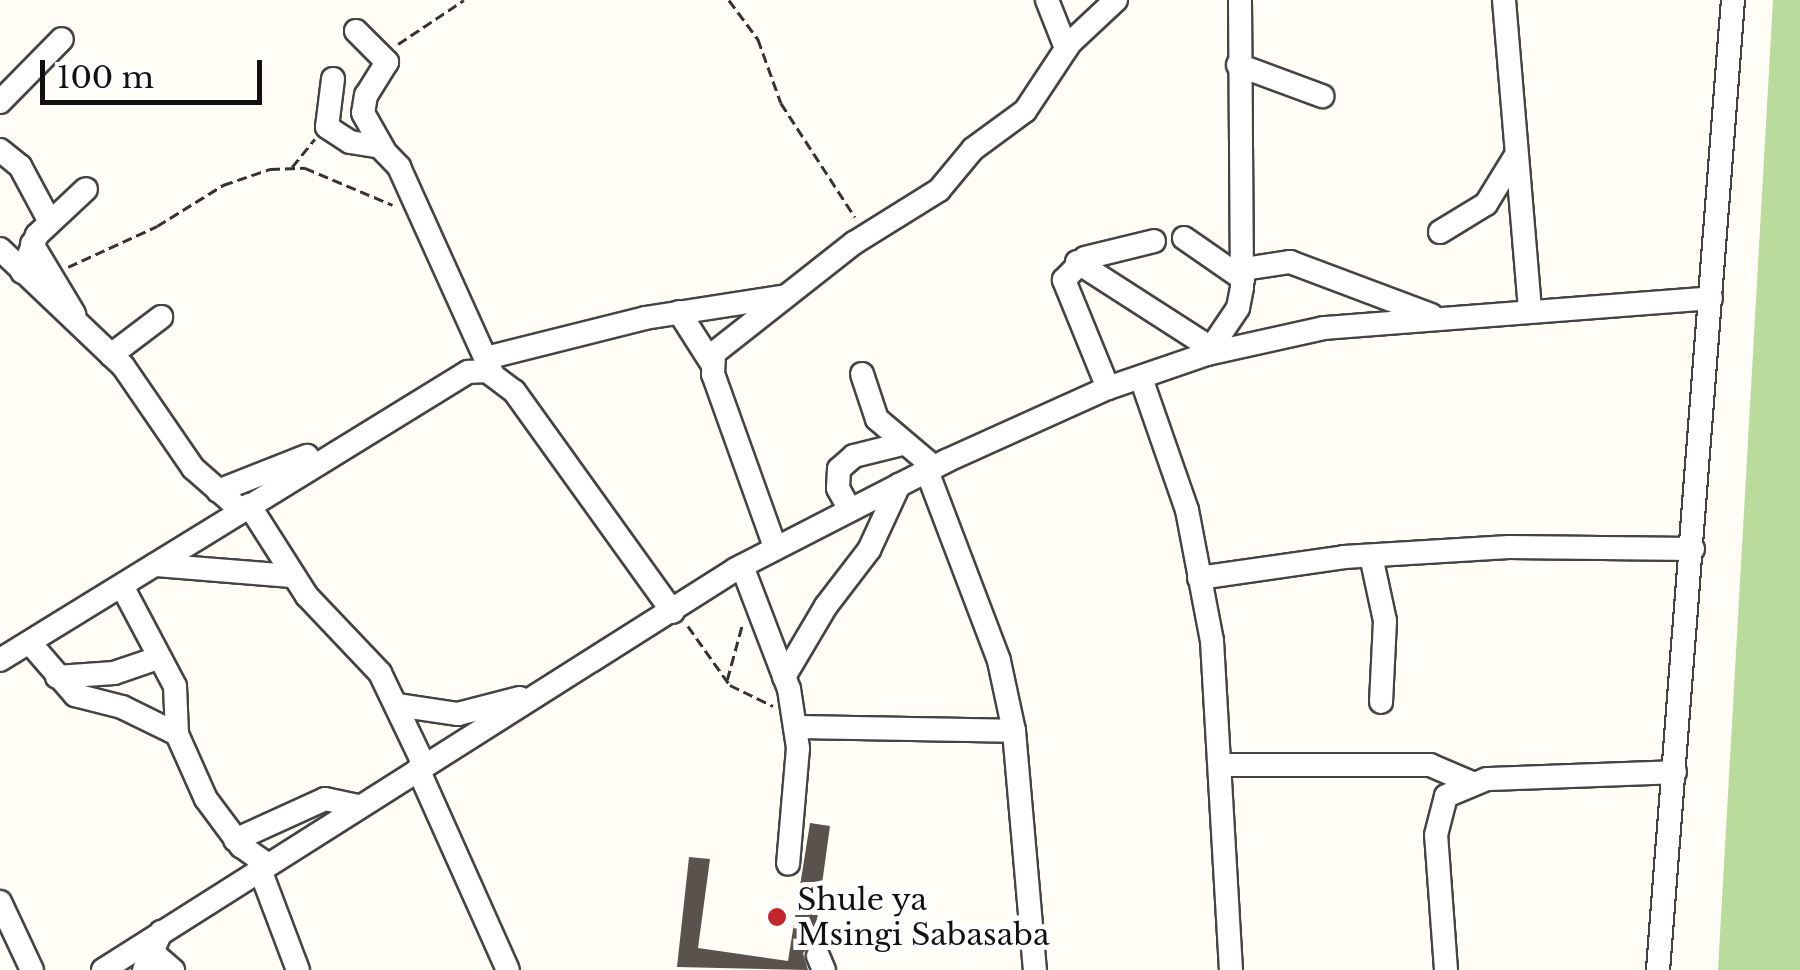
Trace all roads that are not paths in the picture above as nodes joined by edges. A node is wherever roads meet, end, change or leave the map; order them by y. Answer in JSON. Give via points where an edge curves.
{"nodes":[{"id":1,"x":1047,"y":0,"type":"edge"},
{"id":2,"x":1116,"y":0,"type":"edge"},
{"id":3,"x":1240,"y":0,"type":"edge"},
{"id":4,"x":1504,"y":0,"type":"edge"},
{"id":5,"x":1733,"y":0,"type":"edge"},
{"id":6,"x":356,"y":31,"type":"dead end"},
{"id":7,"x":62,"y":39,"type":"dead end"},
{"id":8,"x":1066,"y":48,"type":"junction"},
{"id":9,"x":1238,"y":65,"type":"junction"},
{"id":10,"x":333,"y":79,"type":"dead end"},
{"id":11,"x":1322,"y":96,"type":"dead end"},
{"id":12,"x":0,"y":102,"type":"edge"},
{"id":13,"x":0,"y":150,"type":"edge"},
{"id":14,"x":384,"y":152,"type":"junction"},
{"id":15,"x":1516,"y":155,"type":"junction"},
{"id":16,"x":86,"y":189,"type":"dead end"},
{"id":17,"x":49,"y":220,"type":"junction"},
{"id":18,"x":1440,"y":232,"type":"dead end"},
{"id":19,"x":1184,"y":238,"type":"dead end"},
{"id":20,"x":1154,"y":241,"type":"dead end"},
{"id":21,"x":32,"y":244,"type":"junction"},
{"id":22,"x":0,"y":249,"type":"edge"},
{"id":23,"x":1077,"y":262,"type":"junction"},
{"id":24,"x":16,"y":272,"type":"edge"},
{"id":25,"x":1242,"y":280,"type":"junction"},
{"id":26,"x":786,"y":297,"type":"junction"},
{"id":27,"x":1710,"y":298,"type":"junction"},
{"id":28,"x":1530,"y":308,"type":"junction"},
{"id":29,"x":679,"y":312,"type":"junction"},
{"id":30,"x":1431,"y":315,"type":"junction"},
{"id":31,"x":161,"y":318,"type":"dead end"},
{"id":32,"x":77,"y":322,"type":"junction"},
{"id":33,"x":1268,"y":340,"type":"junction"},
{"id":34,"x":1209,"y":351,"type":"junction"},
{"id":35,"x":111,"y":355,"type":"junction"},
{"id":36,"x":711,"y":362,"type":"junction"},
{"id":37,"x":489,"y":367,"type":"junction"},
{"id":38,"x":862,"y":374,"type":"dead end"},
{"id":39,"x":1142,"y":378,"type":"junction"},
{"id":40,"x":1108,"y":388,"type":"junction"},
{"id":41,"x":902,"y":444,"type":"junction"},
{"id":42,"x":325,"y":454,"type":"junction"},
{"id":43,"x":930,"y":469,"type":"junction"},
{"id":44,"x":900,"y":485,"type":"junction"},
{"id":45,"x":218,"y":491,"type":"junction"},
{"id":46,"x":245,"y":508,"type":"junction"},
{"id":47,"x":850,"y":510,"type":"junction"},
{"id":48,"x":775,"y":547,"type":"junction"},
{"id":49,"x":1693,"y":549,"type":"junction"},
{"id":50,"x":1371,"y":556,"type":"junction"},
{"id":51,"x":155,"y":566,"type":"junction"},
{"id":52,"x":742,"y":566,"type":"junction"},
{"id":53,"x":293,"y":576,"type":"junction"},
{"id":54,"x":1198,"y":578,"type":"junction"},
{"id":55,"x":122,"y":586,"type":"junction"},
{"id":56,"x":678,"y":609,"type":"junction"},
{"id":57,"x":30,"y":643,"type":"junction"},
{"id":58,"x":158,"y":658,"type":"junction"},
{"id":59,"x":0,"y":660,"type":"edge"},
{"id":60,"x":57,"y":677,"type":"junction"},
{"id":61,"x":784,"y":677,"type":"junction"},
{"id":62,"x":527,"y":700,"type":"junction"},
{"id":63,"x":1380,"y":702,"type":"dead end"},
{"id":64,"x":398,"y":705,"type":"junction"},
{"id":65,"x":794,"y":718,"type":"junction"},
{"id":66,"x":1014,"y":731,"type":"junction"},
{"id":67,"x":177,"y":734,"type":"junction"},
{"id":68,"x":409,"y":741,"type":"junction"},
{"id":69,"x":448,"y":750,"type":"junction"},
{"id":70,"x":1220,"y":765,"type":"junction"},
{"id":71,"x":421,"y":767,"type":"junction"},
{"id":72,"x":1674,"y":772,"type":"junction"},
{"id":73,"x":1472,"y":784,"type":"junction"},
{"id":74,"x":359,"y":806,"type":"junction"},
{"id":75,"x":235,"y":840,"type":"junction"},
{"id":76,"x":788,"y":864,"type":"dead end"},
{"id":77,"x":262,"y":865,"type":"junction"},
{"id":78,"x":0,"y":902,"type":"edge"},
{"id":79,"x":153,"y":951,"type":"edge"},
{"id":80,"x":32,"y":970,"type":"edge"},
{"id":81,"x":102,"y":970,"type":"edge"},
{"id":82,"x":173,"y":970,"type":"edge"},
{"id":83,"x":298,"y":970,"type":"edge"},
{"id":84,"x":508,"y":970,"type":"edge"},
{"id":85,"x":1035,"y":970,"type":"edge"},
{"id":86,"x":1231,"y":970,"type":"edge"},
{"id":87,"x":1446,"y":970,"type":"edge"},
{"id":88,"x":1658,"y":970,"type":"edge"}],
"edges":[{"from":1,"to":8,"type":"street"},
{"from":2,"to":8,"type":"street"},
{"from":3,"to":9,"type":"street"},
{"from":4,"to":15,"type":"street"},
{"from":5,"to":27,"type":"street"},
{"from":6,"to":14,"type":"street","via":[[384,54],[386,67],[366,95],[363,113]]},
{"from":7,"to":12,"type":"street"},
{"from":8,"to":26,"type":"street","via":[[1025,111],[972,149],[939,190]]},
{"from":9,"to":11,"type":"street"},
{"from":9,"to":25,"type":"street"},
{"from":10,"to":14,"type":"street","via":[[328,127],[334,136]]},
{"from":13,"to":17,"type":"street","via":[[20,166]]},
{"from":14,"to":37,"type":"street","via":[[421,210]]},
{"from":15,"to":18,"type":"street","via":[[1486,204]]},
{"from":15,"to":28,"type":"street"},
{"from":16,"to":17,"type":"street"},
{"from":17,"to":21,"type":"street"},
{"from":19,"to":25,"type":"street"},
{"from":20,"to":23,"type":"street"},
{"from":21,"to":24,"type":"street"},
{"from":21,"to":32,"type":"street"},
{"from":22,"to":24,"type":"street"},
{"from":23,"to":34,"type":"street"},
{"from":23,"to":40,"type":"street","via":[[1066,274],[1066,288]]},
{"from":24,"to":32,"type":"street"},
{"from":25,"to":30,"type":"street","via":[[1290,262]]},
{"from":25,"to":33,"type":"street"},
{"from":25,"to":34,"type":"street"},
{"from":26,"to":29,"type":"street"},
{"from":26,"to":36,"type":"street","via":[[724,340]]},
{"from":27,"to":28,"type":"street"},
{"from":27,"to":49,"type":"street"},
{"from":28,"to":30,"type":"street"},
{"from":29,"to":36,"type":"street"},
{"from":29,"to":37,"type":"street"},
{"from":30,"to":33,"type":"street"},
{"from":31,"to":35,"type":"street"},
{"from":32,"to":35,"type":"street"},
{"from":33,"to":34,"type":"street"},
{"from":34,"to":39,"type":"street"},
{"from":35,"to":45,"type":"street"},
{"from":36,"to":48,"type":"street"},
{"from":37,"to":42,"type":"street","via":[[468,372]]},
{"from":37,"to":56,"type":"street","via":[[556,442]]},
{"from":38,"to":41,"type":"street","via":[[877,419]]},
{"from":39,"to":40,"type":"street"},
{"from":39,"to":54,"type":"street","via":[[1187,510]]},
{"from":40,"to":43,"type":"street"},
{"from":41,"to":43,"type":"street"},
{"from":41,"to":47,"type":"street","via":[[854,456],[839,469],[838,488]]},
{"from":42,"to":45,"type":"street"},
{"from":42,"to":46,"type":"street"},
{"from":43,"to":44,"type":"street"},
{"from":43,"to":66,"type":"street","via":[[973,582]]},
{"from":44,"to":47,"type":"street"},
{"from":44,"to":61,"type":"street","via":[[882,530]]},
{"from":45,"to":46,"type":"street"},
{"from":46,"to":51,"type":"street"},
{"from":46,"to":53,"type":"street"},
{"from":47,"to":48,"type":"street"},
{"from":48,"to":52,"type":"street"},
{"from":49,"to":50,"type":"street","via":[[1509,546]]},
{"from":49,"to":72,"type":"street"},
{"from":50,"to":54,"type":"street"},
{"from":50,"to":63,"type":"street","via":[[1384,621]]},
{"from":51,"to":53,"type":"street"},
{"from":51,"to":55,"type":"street"},
{"from":52,"to":56,"type":"street"},
{"from":52,"to":61,"type":"street"},
{"from":53,"to":64,"type":"street","via":[[380,673]]},
{"from":54,"to":70,"type":"street","via":[[1216,676]]},
{"from":55,"to":57,"type":"street"},
{"from":55,"to":58,"type":"street"},
{"from":56,"to":62,"type":"street"},
{"from":57,"to":59,"type":"street"},
{"from":57,"to":60,"type":"street"},
{"from":58,"to":60,"type":"street","via":[[114,673]]},
{"from":58,"to":67,"type":"street","via":[[175,686]]},
{"from":60,"to":67,"type":"street","via":[[75,696],[122,707]]},
{"from":61,"to":65,"type":"street"},
{"from":62,"to":64,"type":"street","via":[[502,698],[458,714]]},
{"from":62,"to":69,"type":"street"},
{"from":64,"to":68,"type":"street"},
{"from":65,"to":66,"type":"street"},
{"from":65,"to":76,"type":"street","via":[[798,799]]},
{"from":66,"to":85,"type":"street"},
{"from":67,"to":75,"type":"street","via":[[206,798]]},
{"from":68,"to":69,"type":"street"},
{"from":68,"to":71,"type":"street"},
{"from":69,"to":71,"type":"street"},
{"from":70,"to":73,"type":"street","via":[[1430,764]]},
{"from":70,"to":86,"type":"street"},
{"from":71,"to":74,"type":"street"},
{"from":71,"to":84,"type":"street"},
{"from":72,"to":73,"type":"street"},
{"from":72,"to":88,"type":"street"},
{"from":73,"to":87,"type":"street","via":[[1446,796],[1438,814]]},
{"from":74,"to":75,"type":"street","via":[[325,799]]},
{"from":74,"to":77,"type":"street"},
{"from":75,"to":77,"type":"street"},
{"from":77,"to":79,"type":"street"},
{"from":77,"to":83,"type":"street"},
{"from":78,"to":80,"type":"street"},
{"from":79,"to":81,"type":"street"},
{"from":79,"to":82,"type":"street"}]}
